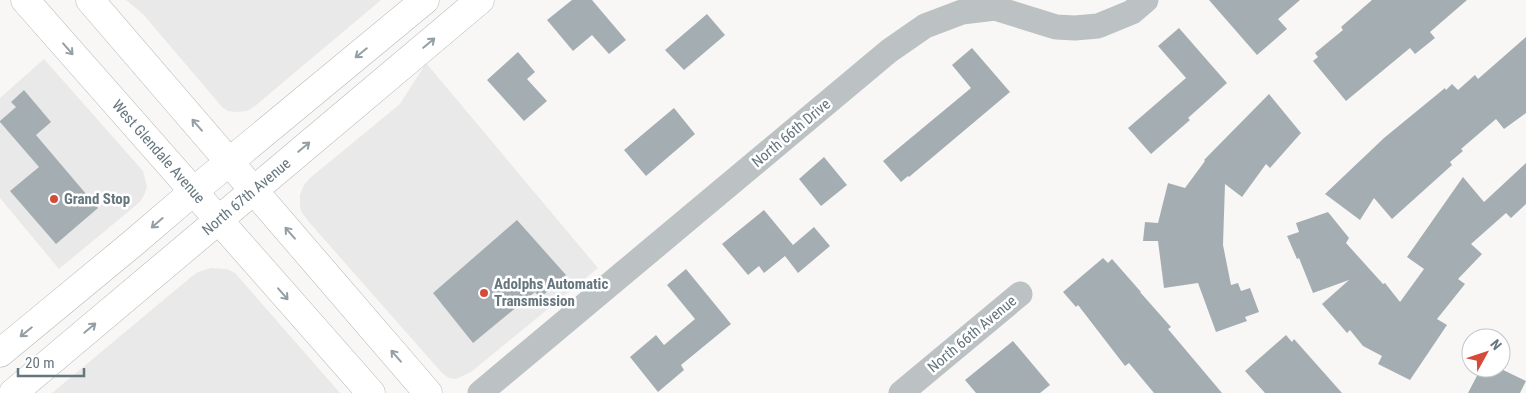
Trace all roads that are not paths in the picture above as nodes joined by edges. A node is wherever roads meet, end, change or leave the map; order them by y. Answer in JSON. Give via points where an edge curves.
{"nodes":[{"id":1,"x":25,"y":0,"type":"edge"},
{"id":2,"x":90,"y":0,"type":"edge"},
{"id":3,"x":426,"y":0,"type":"edge"},
{"id":4,"x":480,"y":0,"type":"edge"},
{"id":5,"x":1146,"y":0,"type":"edge"},
{"id":6,"x":230,"y":162,"type":"junction"},
{"id":7,"x":254,"y":190,"type":"junction"},
{"id":8,"x":194,"y":191,"type":"junction"},
{"id":9,"x":219,"y":220,"type":"junction"},
{"id":10,"x":1020,"y":294,"type":"dead end"},
{"id":11,"x":0,"y":353,"type":"edge"},
{"id":12,"x":13,"y":393,"type":"edge"},
{"id":13,"x":371,"y":393,"type":"edge"},
{"id":14,"x":428,"y":393,"type":"edge"},
{"id":15,"x":480,"y":393,"type":"edge"},
{"id":16,"x":901,"y":393,"type":"edge"}],
"edges":[{"from":1,"to":8,"type":"main road","name":"West Glendale Avenue","one_way":true},
{"from":6,"to":2,"type":"main road","one_way":true},
{"from":3,"to":6,"type":"main road","one_way":true},
{"from":7,"to":4,"type":"main road","name":"North 67th Avenue","one_way":true},
{"from":5,"to":15,"type":"street","name":"North 66th Drive","via":[[1132,12],[1098,26],[1056,27],[995,8],[962,12],[925,26],[889,51]]},
{"from":6,"to":7,"type":"main road"},
{"from":6,"to":8,"type":"main road"},
{"from":7,"to":9,"type":"main road","name":"North 67th Avenue"},
{"from":14,"to":7,"type":"main road","one_way":true},
{"from":8,"to":9,"type":"main road","name":"West Glendale Avenue"},
{"from":8,"to":11,"type":"main road","one_way":true},
{"from":12,"to":9,"type":"main road","name":"North 67th Avenue","one_way":true},
{"from":9,"to":13,"type":"main road","name":"West Glendale Avenue","one_way":true},
{"from":10,"to":16,"type":"street","name":"North 66th Avenue"}]}
